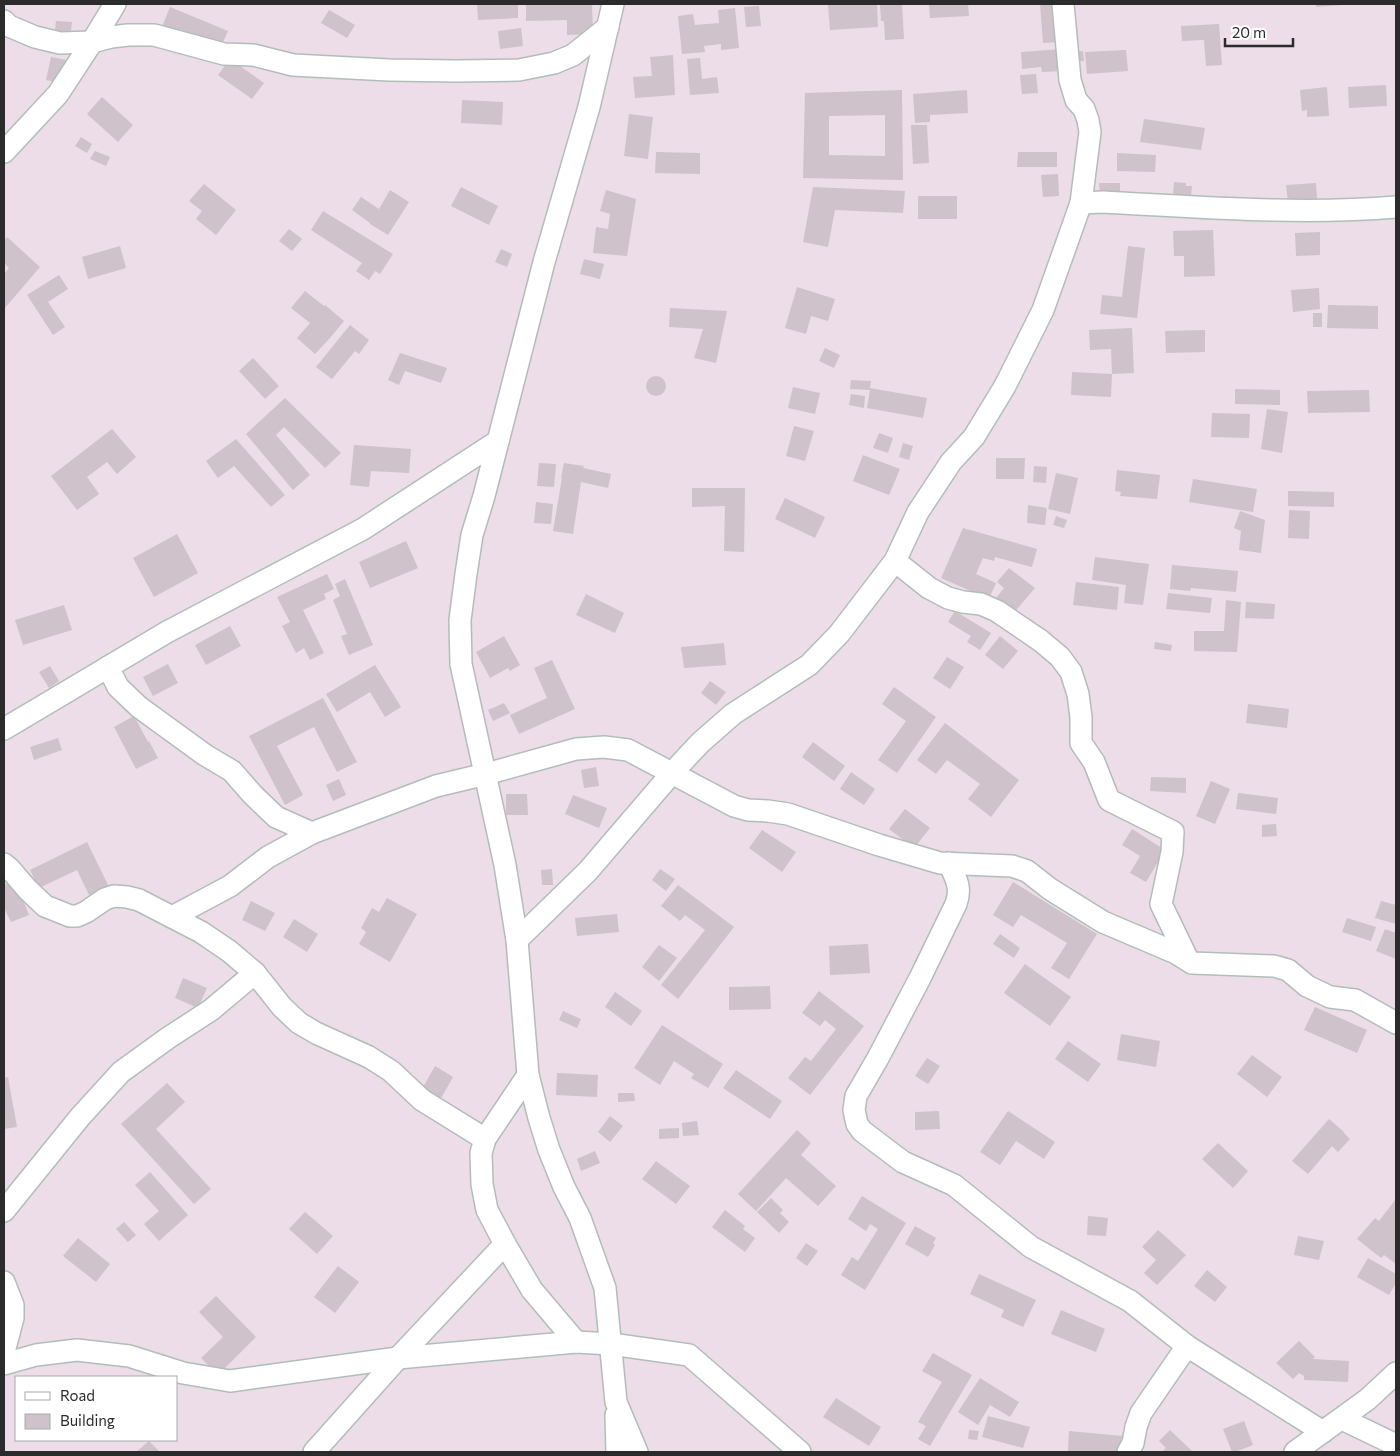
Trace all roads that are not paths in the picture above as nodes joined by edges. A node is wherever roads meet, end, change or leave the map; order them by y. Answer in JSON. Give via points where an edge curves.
{"nodes":[{"id":1,"x":114,"y":4,"type":"edge"},
{"id":2,"x":614,"y":4,"type":"edge"},
{"id":3,"x":1063,"y":4,"type":"edge"},
{"id":4,"x":4,"y":21,"type":"edge"},
{"id":5,"x":608,"y":27,"type":"junction"},
{"id":6,"x":92,"y":42,"type":"junction"},
{"id":7,"x":4,"y":152,"type":"edge"},
{"id":8,"x":1081,"y":203,"type":"junction"},
{"id":9,"x":1396,"y":207,"type":"edge"},
{"id":10,"x":498,"y":441,"type":"junction"},
{"id":11,"x":895,"y":561,"type":"junction"},
{"id":12,"x":108,"y":667,"type":"junction"},
{"id":13,"x":4,"y":729,"type":"edge"},
{"id":14,"x":672,"y":772,"type":"junction"},
{"id":15,"x":486,"y":774,"type":"junction"},
{"id":16,"x":312,"y":833,"type":"junction"},
{"id":17,"x":949,"y":863,"type":"junction"},
{"id":18,"x":4,"y":864,"type":"edge"},
{"id":19,"x":172,"y":917,"type":"junction"},
{"id":20,"x":516,"y":940,"type":"junction"},
{"id":21,"x":1188,"y":960,"type":"junction"},
{"id":22,"x":255,"y":973,"type":"junction"},
{"id":23,"x":1396,"y":1023,"type":"edge"},
{"id":24,"x":528,"y":1075,"type":"junction"},
{"id":25,"x":485,"y":1139,"type":"junction"},
{"id":26,"x":4,"y":1211,"type":"edge"},
{"id":27,"x":505,"y":1244,"type":"junction"},
{"id":28,"x":4,"y":1282,"type":"edge"},
{"id":29,"x":576,"y":1342,"type":"junction"},
{"id":30,"x":611,"y":1344,"type":"junction"},
{"id":31,"x":1187,"y":1346,"type":"junction"},
{"id":32,"x":4,"y":1352,"type":"edge"},
{"id":33,"x":398,"y":1358,"type":"junction"},
{"id":34,"x":4,"y":1364,"type":"edge"},
{"id":35,"x":1396,"y":1373,"type":"edge"},
{"id":36,"x":616,"y":1402,"type":"junction"},
{"id":37,"x":1342,"y":1419,"type":"junction"},
{"id":38,"x":1323,"y":1432,"type":"junction"},
{"id":39,"x":1396,"y":1445,"type":"edge"},
{"id":40,"x":314,"y":1452,"type":"edge"},
{"id":41,"x":616,"y":1452,"type":"edge"},
{"id":42,"x":637,"y":1452,"type":"edge"},
{"id":43,"x":800,"y":1452,"type":"edge"},
{"id":44,"x":1128,"y":1452,"type":"edge"},
{"id":45,"x":1295,"y":1452,"type":"edge"}],
"edges":[{"from":1,"to":6,"type":"street"},
{"from":2,"to":5,"type":"street"},
{"from":3,"to":8,"type":"street","via":[[1070,80],[1076,100],[1084,109],[1090,132]]},
{"from":4,"to":6,"type":"street","via":[[47,41]]},
{"from":5,"to":6,"type":"street","via":[[573,55],[554,63],[519,70],[389,70],[293,65],[252,55],[224,54],[154,36],[128,35]]},
{"from":5,"to":10,"type":"street"},
{"from":6,"to":7,"type":"street","via":[[58,94]]},
{"from":8,"to":9,"type":"street","via":[[1262,210]]},
{"from":8,"to":11,"type":"street","via":[[1044,310],[974,437],[951,462],[918,512]]},
{"from":10,"to":12,"type":"street","via":[[364,530],[167,632]]},
{"from":10,"to":15,"type":"street","via":[[472,535],[460,620],[462,664]]},
{"from":11,"to":14,"type":"street","via":[[839,634],[809,665],[733,714]]},
{"from":11,"to":21,"type":"street","via":[[929,588],[948,598],[981,604],[997,611],[1060,657],[1071,672],[1078,694],[1081,743],[1094,762],[1109,800],[1173,832],[1161,904]]},
{"from":12,"to":13,"type":"street"},
{"from":12,"to":16,"type":"street","via":[[118,687],[139,708],[232,771],[276,818]]},
{"from":14,"to":15,"type":"street","via":[[628,750],[604,746],[576,749]]},
{"from":14,"to":17,"type":"street","via":[[734,806],[788,814],[879,845]]},
{"from":14,"to":20,"type":"street","via":[[588,871]]},
{"from":15,"to":16,"type":"street","via":[[436,786]]},
{"from":15,"to":20,"type":"street","via":[[505,865]]},
{"from":16,"to":19,"type":"street","via":[[268,857],[230,886]]},
{"from":17,"to":21,"type":"street","via":[[1012,866],[1027,871],[1103,922]]},
{"from":17,"to":31,"type":"street","via":[[959,888],[956,904],[856,1096],[857,1124],[903,1162],[954,1185],[1031,1247],[1130,1301]]},
{"from":18,"to":19,"type":"street","via":[[46,906],[70,916],[86,912],[105,899],[127,896]]},
{"from":19,"to":22,"type":"street","via":[[201,932]]},
{"from":20,"to":24,"type":"street"},
{"from":21,"to":23,"type":"street","via":[[1192,963],[1274,966],[1288,970],[1315,990],[1330,997],[1355,1000]]},
{"from":22,"to":25,"type":"street","via":[[282,1008],[299,1023],[369,1057],[391,1071],[422,1100]]},
{"from":22,"to":26,"type":"street","via":[[211,1010],[121,1072]]},
{"from":24,"to":25,"type":"street"},
{"from":24,"to":30,"type":"street","via":[[549,1150],[580,1218],[605,1288]]},
{"from":25,"to":27,"type":"street","via":[[481,1153],[482,1184],[487,1210]]},
{"from":27,"to":29,"type":"street","via":[[532,1290]]},
{"from":27,"to":33,"type":"street"},
{"from":28,"to":32,"type":"street","via":[[14,1305]]},
{"from":29,"to":30,"type":"street"},
{"from":29,"to":33,"type":"street"},
{"from":30,"to":36,"type":"street"},
{"from":30,"to":43,"type":"street","via":[[689,1355]]},
{"from":31,"to":38,"type":"street"},
{"from":31,"to":44,"type":"street","via":[[1141,1413]]},
{"from":33,"to":34,"type":"street","via":[[230,1381],[183,1374],[130,1356],[77,1350],[36,1355]]},
{"from":33,"to":40,"type":"street"},
{"from":35,"to":37,"type":"street"},
{"from":36,"to":41,"type":"street"},
{"from":36,"to":42,"type":"street"},
{"from":37,"to":38,"type":"street"},
{"from":37,"to":39,"type":"street"},
{"from":38,"to":45,"type":"street"}]}
